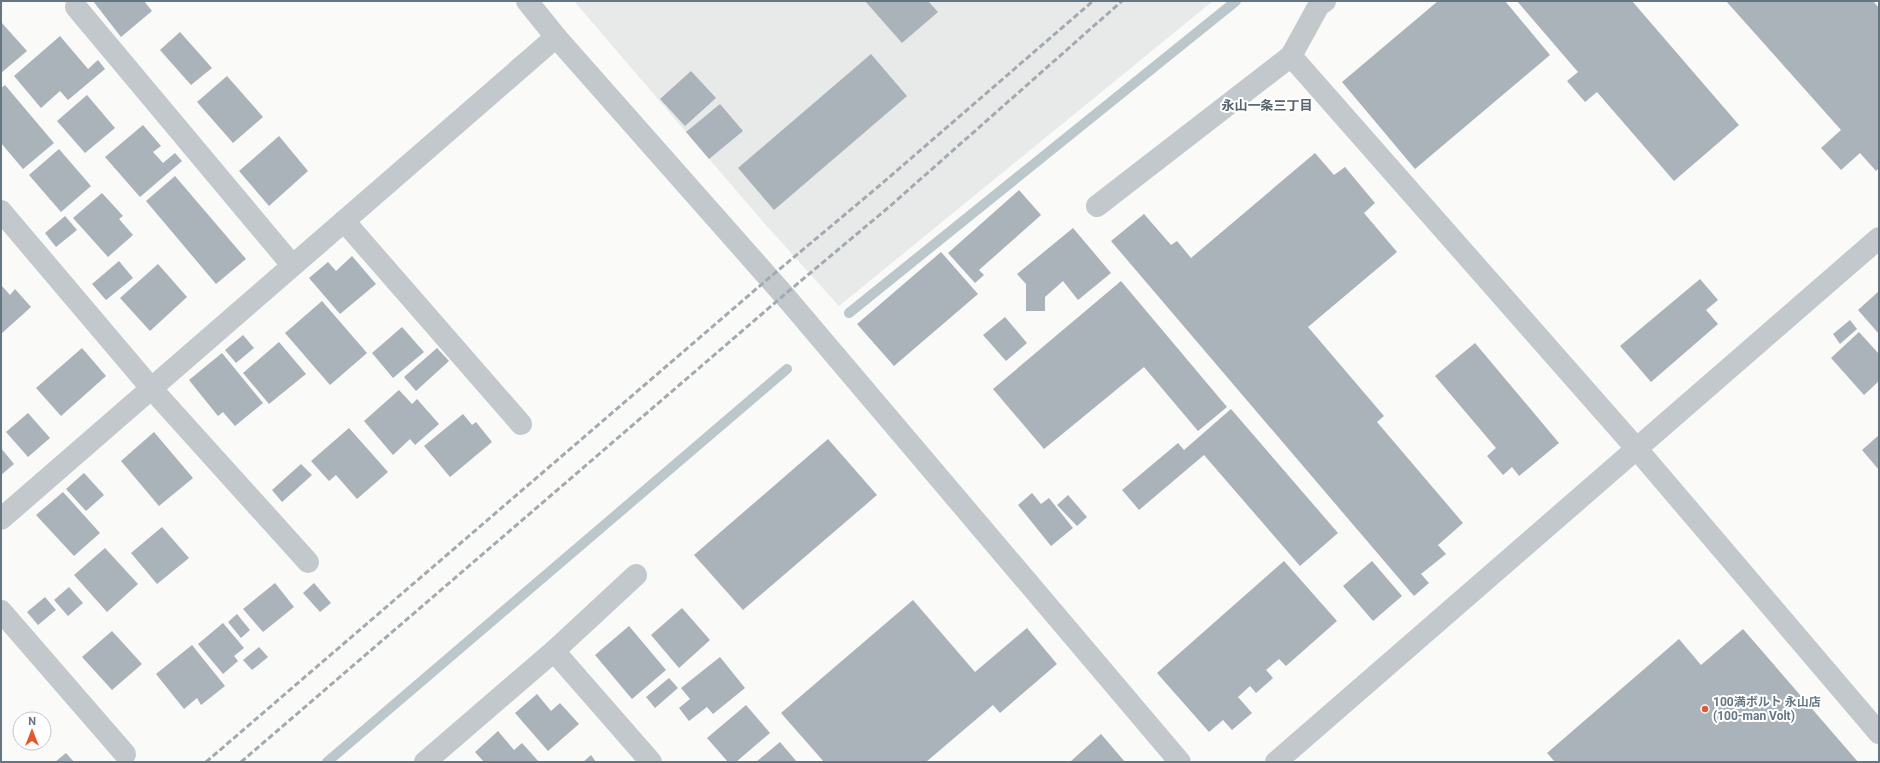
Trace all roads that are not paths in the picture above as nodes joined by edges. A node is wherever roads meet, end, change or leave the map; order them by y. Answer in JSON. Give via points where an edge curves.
{"nodes":[{"id":1,"x":527,"y":1,"type":"edge"},
{"id":2,"x":1325,"y":1,"type":"edge"},
{"id":3,"x":76,"y":7,"type":"dead end"},
{"id":4,"x":556,"y":37,"type":"junction"},
{"id":5,"x":1291,"y":56,"type":"junction"},
{"id":6,"x":1097,"y":206,"type":"dead end"},
{"id":7,"x":1,"y":211,"type":"edge"},
{"id":8,"x":344,"y":221,"type":"junction"},
{"id":9,"x":1879,"y":238,"type":"edge"},
{"id":10,"x":292,"y":266,"type":"junction"},
{"id":11,"x":151,"y":388,"type":"junction"},
{"id":12,"x":521,"y":424,"type":"dead end"},
{"id":13,"x":1636,"y":448,"type":"junction"},
{"id":14,"x":1,"y":518,"type":"edge"},
{"id":15,"x":308,"y":562,"type":"dead end"},
{"id":16,"x":636,"y":575,"type":"dead end"},
{"id":17,"x":1,"y":611,"type":"edge"},
{"id":18,"x":554,"y":651,"type":"junction"},
{"id":19,"x":1879,"y":733,"type":"edge"},
{"id":20,"x":125,"y":754,"type":"dead end"},
{"id":21,"x":425,"y":762,"type":"edge"},
{"id":22,"x":651,"y":762,"type":"edge"},
{"id":23,"x":1180,"y":762,"type":"edge"},
{"id":24,"x":1276,"y":762,"type":"edge"}],
"edges":[{"from":1,"to":4,"type":"street"},
{"from":2,"to":5,"type":"street","via":[[1319,5]]},
{"from":3,"to":10,"type":"street"},
{"from":4,"to":8,"type":"street"},
{"from":4,"to":23,"type":"street","via":[[784,295]]},
{"from":5,"to":6,"type":"street"},
{"from":5,"to":13,"type":"street"},
{"from":7,"to":11,"type":"street"},
{"from":8,"to":10,"type":"street"},
{"from":8,"to":12,"type":"street"},
{"from":9,"to":13,"type":"street"},
{"from":10,"to":11,"type":"street"},
{"from":11,"to":14,"type":"street"},
{"from":11,"to":15,"type":"street"},
{"from":13,"to":19,"type":"street"},
{"from":13,"to":24,"type":"street"},
{"from":16,"to":18,"type":"street"},
{"from":17,"to":20,"type":"street"},
{"from":18,"to":21,"type":"street"},
{"from":18,"to":22,"type":"street"}]}
